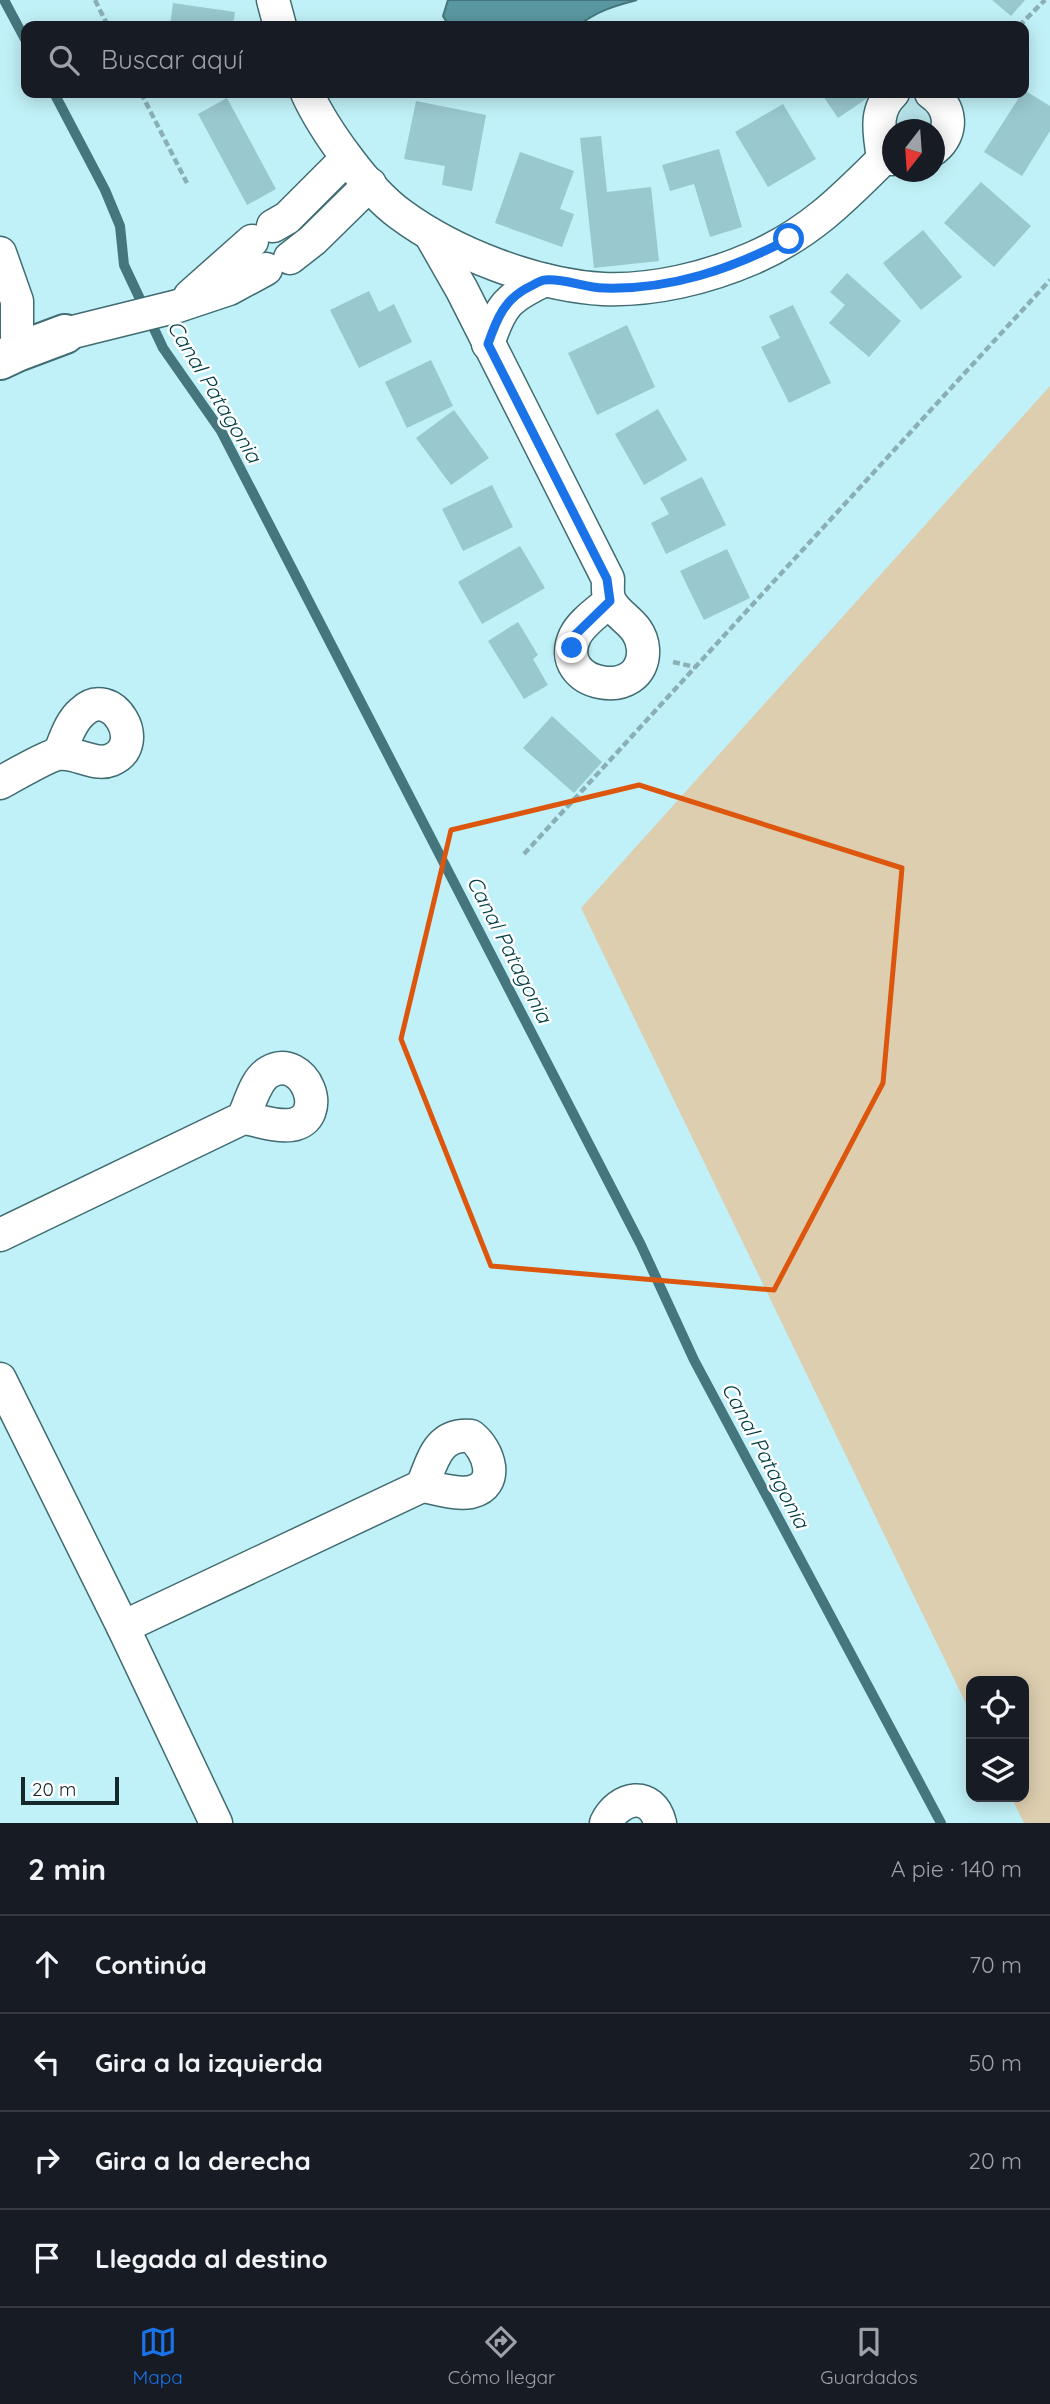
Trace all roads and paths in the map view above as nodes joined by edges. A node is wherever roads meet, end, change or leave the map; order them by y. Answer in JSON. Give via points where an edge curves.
{"nodes":[{"id":1,"x":95,"y":0,"type":"edge"},
{"id":2,"x":1045,"y":0,"type":"edge"},
{"id":3,"x":106,"y":21,"type":"edge"},
{"id":4,"x":1024,"y":21,"type":"edge"},
{"id":5,"x":144,"y":98,"type":"edge"},
{"id":6,"x":310,"y":98,"type":"edge"},
{"id":7,"x":887,"y":98,"type":"edge"},
{"id":8,"x":936,"y":98,"type":"edge"},
{"id":9,"x":945,"y":136,"type":"edge"},
{"id":10,"x":882,"y":137,"type":"edge"},
{"id":11,"x":346,"y":158,"type":"junction"},
{"id":12,"x":882,"y":164,"type":"edge"},
{"id":13,"x":187,"y":183,"type":"dead end"},
{"id":14,"x":370,"y":184,"type":"junction"},
{"id":15,"x":430,"y":234,"type":"junction"},
{"id":16,"x":0,"y":253,"type":"edge"},
{"id":17,"x":545,"y":280,"type":"junction"},
{"id":18,"x":1050,"y":281,"type":"edge"},
{"id":19,"x":178,"y":306,"type":"junction"},
{"id":20,"x":79,"y":331,"type":"joint"},
{"id":21,"x":488,"y":344,"type":"junction"},
{"id":22,"x":9,"y":356,"type":"edge"},
{"id":23,"x":610,"y":601,"type":"dead end"},
{"id":24,"x":59,"y":754,"type":"dead end"},
{"id":25,"x":0,"y":783,"type":"edge"},
{"id":26,"x":524,"y":854,"type":"dead end"},
{"id":27,"x":243,"y":1118,"type":"dead end"},
{"id":28,"x":0,"y":1235,"type":"edge"},
{"id":29,"x":0,"y":1379,"type":"edge"},
{"id":30,"x":422,"y":1486,"type":"dead end"},
{"id":31,"x":122,"y":1627,"type":"junction"},
{"id":32,"x":216,"y":1823,"type":"edge"},
{"id":33,"x":606,"y":1823,"type":"edge"},
{"id":34,"x":660,"y":1823,"type":"edge"}],
"edges":[{"from":1,"to":3,"type":"path"},
{"from":2,"to":4,"type":"path"},
{"from":5,"to":13,"type":"path"},
{"from":6,"to":11,"type":"street"},
{"from":7,"to":10,"type":"street","via":[[880,111]]},
{"from":8,"to":9,"type":"street","via":[[949,120]]},
{"from":11,"to":14,"type":"street"},
{"from":11,"to":19,"type":"street","via":[[287,218]]},
{"from":12,"to":17,"type":"street","via":[[824,216],[777,246],[712,274],[674,283],[603,289]]},
{"from":14,"to":15,"type":"street","via":[[398,213]]},
{"from":14,"to":19,"type":"street","via":[[313,240],[278,263],[229,289]]},
{"from":15,"to":17,"type":"street","via":[[494,264]]},
{"from":15,"to":21,"type":"street"},
{"from":16,"to":22,"type":"street","via":[[17,301]]},
{"from":17,"to":21,"type":"street","via":[[518,292],[505,304]]},
{"from":18,"to":26,"type":"path"},
{"from":19,"to":20,"type":"street"},
{"from":20,"to":22,"type":"street"},
{"from":21,"to":23,"type":"street","via":[[607,579]]},
{"from":24,"to":25,"type":"street"},
{"from":27,"to":28,"type":"street"},
{"from":29,"to":31,"type":"street"},
{"from":30,"to":31,"type":"street"},
{"from":31,"to":32,"type":"street"},
{"from":33,"to":34,"type":"street","via":[[619,1804],[632,1800],[644,1801]]}]}
